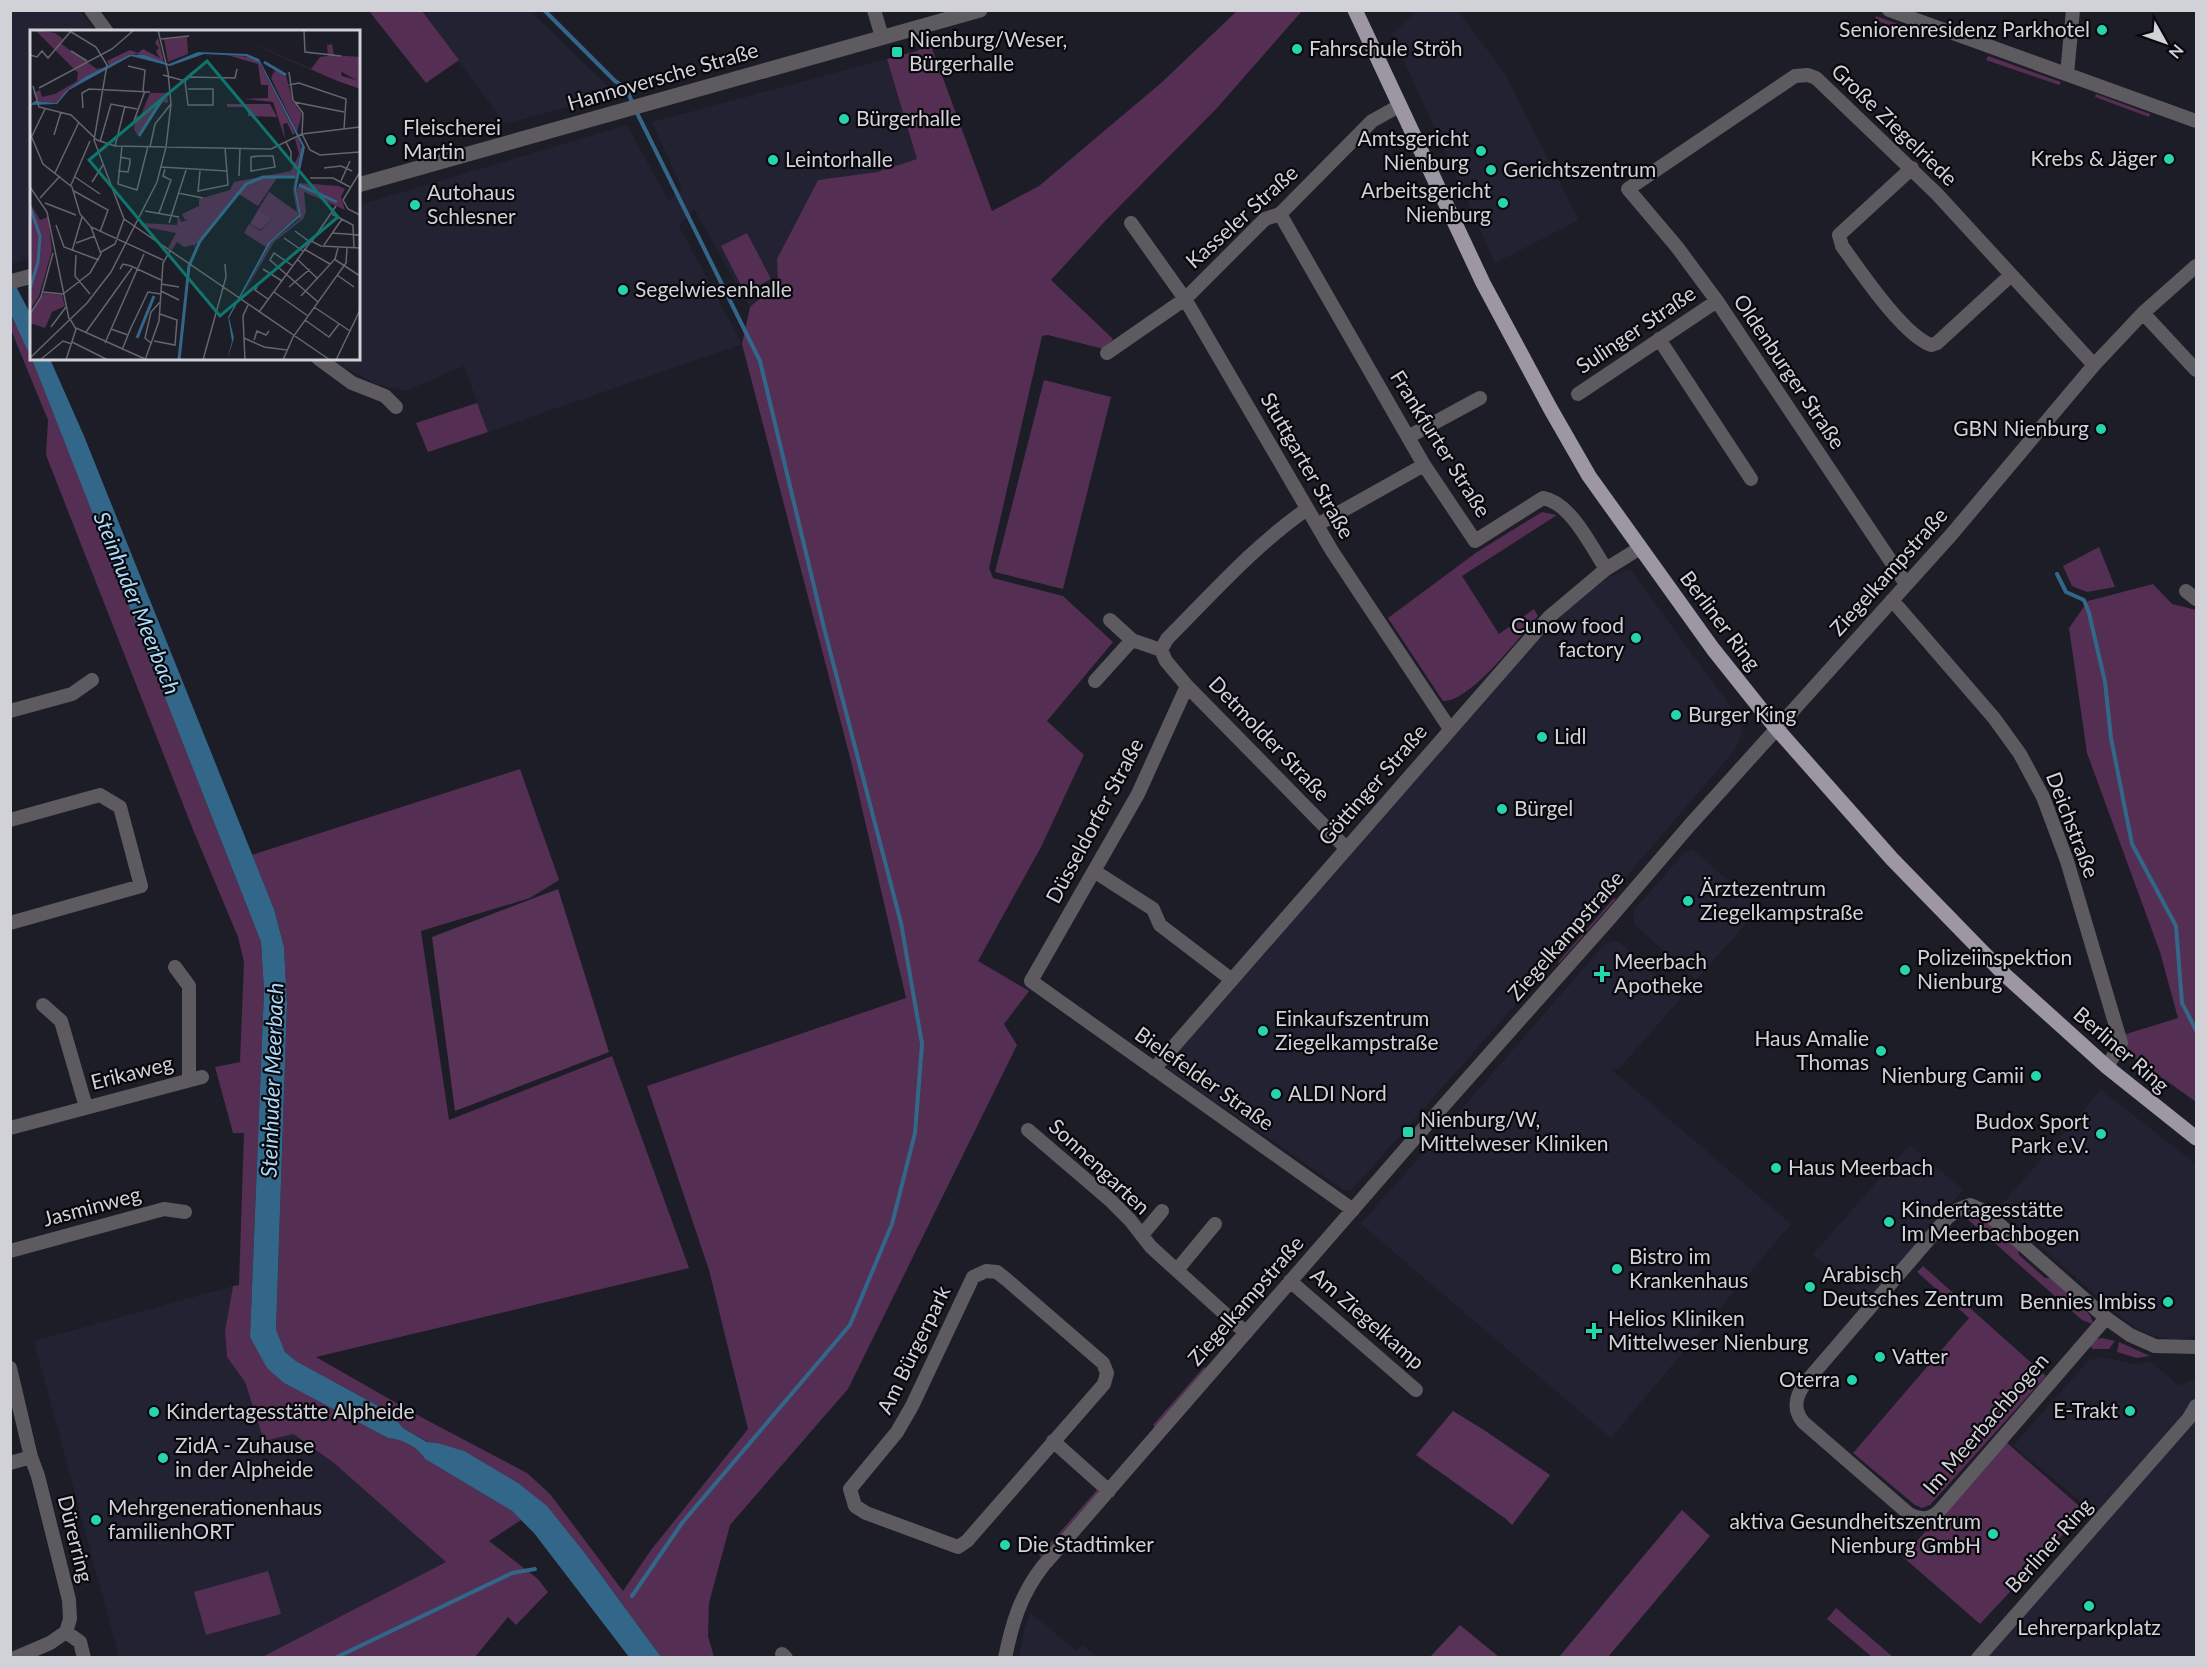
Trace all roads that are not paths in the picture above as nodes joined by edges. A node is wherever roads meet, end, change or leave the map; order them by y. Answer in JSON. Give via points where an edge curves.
{"nodes":[{"id":1,"x":91,"y":10,"type":"edge"},
{"id":2,"x":874,"y":10,"type":"edge"},
{"id":3,"x":980,"y":10,"type":"edge"},
{"id":4,"x":1889,"y":10,"type":"edge"},
{"id":5,"x":2073,"y":10,"type":"edge"},
{"id":6,"x":1354,"y":13,"type":"edge"},
{"id":7,"x":106,"y":30,"type":"edge"},
{"id":8,"x":882,"y":37,"type":"junction"},
{"id":9,"x":2067,"y":74,"type":"junction"},
{"id":10,"x":1400,"y":106,"type":"junction"},
{"id":11,"x":2196,"y":121,"type":"edge"},
{"id":12,"x":1912,"y":168,"type":"junction"},
{"id":13,"x":360,"y":184,"type":"edge"},
{"id":14,"x":1628,"y":189,"type":"joint"},
{"id":15,"x":1280,"y":214,"type":"junction"},
{"id":16,"x":1131,"y":223,"type":"dead end"},
{"id":17,"x":2196,"y":266,"type":"edge"},
{"id":18,"x":2011,"y":275,"type":"junction"},
{"id":19,"x":1185,"y":299,"type":"junction"},
{"id":20,"x":1717,"y":301,"type":"junction"},
{"id":21,"x":2143,"y":313,"type":"junction"},
{"id":22,"x":1659,"y":339,"type":"junction"},
{"id":23,"x":1107,"y":353,"type":"dead end"},
{"id":24,"x":321,"y":360,"type":"edge"},
{"id":25,"x":2094,"y":365,"type":"junction"},
{"id":26,"x":2196,"y":370,"type":"edge"},
{"id":27,"x":1578,"y":394,"type":"dead end"},
{"id":28,"x":1480,"y":398,"type":"dead end"},
{"id":29,"x":396,"y":407,"type":"dead end"},
{"id":30,"x":1408,"y":437,"type":"junction"},
{"id":31,"x":1424,"y":465,"type":"junction"},
{"id":32,"x":1750,"y":478,"type":"dead end"},
{"id":33,"x":1307,"y":509,"type":"junction"},
{"id":34,"x":1317,"y":525,"type":"junction"},
{"id":35,"x":1640,"y":548,"type":"junction"},
{"id":36,"x":1606,"y":569,"type":"junction"},
{"id":37,"x":1906,"y":584,"type":"junction"},
{"id":38,"x":1892,"y":600,"type":"junction"},
{"id":39,"x":1110,"y":620,"type":"dead end"},
{"id":40,"x":1132,"y":640,"type":"junction"},
{"id":41,"x":1161,"y":651,"type":"junction"},
{"id":42,"x":92,"y":680,"type":"dead end"},
{"id":43,"x":1095,"y":681,"type":"dead end"},
{"id":44,"x":1187,"y":686,"type":"junction"},
{"id":45,"x":10,"y":711,"type":"edge"},
{"id":46,"x":1776,"y":728,"type":"junction"},
{"id":47,"x":1450,"y":729,"type":"junction"},
{"id":48,"x":10,"y":820,"type":"edge"},
{"id":49,"x":1345,"y":848,"type":"junction"},
{"id":50,"x":1094,"y":871,"type":"junction"},
{"id":51,"x":10,"y":922,"type":"edge"},
{"id":52,"x":175,"y":967,"type":"dead end"},
{"id":53,"x":1232,"y":980,"type":"junction"},
{"id":54,"x":1031,"y":981,"type":"joint"},
{"id":55,"x":43,"y":1005,"type":"dead end"},
{"id":56,"x":2107,"y":1067,"type":"junction"},
{"id":57,"x":1154,"y":1069,"type":"junction"},
{"id":58,"x":86,"y":1107,"type":"junction"},
{"id":59,"x":10,"y":1128,"type":"edge"},
{"id":60,"x":1028,"y":1130,"type":"dead end"},
{"id":61,"x":2196,"y":1138,"type":"edge"},
{"id":62,"x":1353,"y":1210,"type":"junction"},
{"id":63,"x":1162,"y":1211,"type":"dead end"},
{"id":64,"x":185,"y":1212,"type":"dead end"},
{"id":65,"x":1215,"y":1224,"type":"dead end"},
{"id":66,"x":1142,"y":1235,"type":"junction"},
{"id":67,"x":10,"y":1251,"type":"edge"},
{"id":68,"x":1177,"y":1270,"type":"junction"},
{"id":69,"x":1290,"y":1281,"type":"junction"},
{"id":70,"x":2106,"y":1318,"type":"junction"},
{"id":71,"x":1246,"y":1333,"type":"junction"},
{"id":72,"x":2196,"y":1347,"type":"edge"},
{"id":73,"x":10,"y":1368,"type":"edge"},
{"id":74,"x":1416,"y":1389,"type":"dead end"},
{"id":75,"x":2196,"y":1406,"type":"edge"},
{"id":76,"x":1053,"y":1441,"type":"junction"},
{"id":77,"x":31,"y":1457,"type":"junction"},
{"id":78,"x":10,"y":1463,"type":"edge"},
{"id":79,"x":1109,"y":1491,"type":"junction"},
{"id":80,"x":66,"y":1632,"type":"junction"},
{"id":81,"x":15,"y":1658,"type":"edge"},
{"id":82,"x":84,"y":1658,"type":"edge"},
{"id":83,"x":1005,"y":1658,"type":"edge"},
{"id":84,"x":1978,"y":1658,"type":"edge"}],
"edges":[{"from":1,"to":7,"type":"street"},
{"from":2,"to":8,"type":"street"},
{"from":3,"to":8,"type":"street","name":"Hannoversche Straße"},
{"from":4,"to":9,"type":"street"},
{"from":5,"to":9,"type":"street"},
{"from":6,"to":10,"type":"main road","name":"Berliner Ring"},
{"from":8,"to":13,"type":"street","name":"Hannoversche Straße"},
{"from":9,"to":11,"type":"street"},
{"from":10,"to":15,"type":"street","name":"Kasseler Straße","via":[[1372,121]]},
{"from":10,"to":35,"type":"main road","name":"Berliner Ring","via":[[1491,301],[1544,399],[1589,476]]},
{"from":12,"to":14,"type":"street","name":"Große Ziegelriede","via":[[1816,78],[1800,75]]},
{"from":12,"to":18,"type":"street","name":"Große Ziegelriede"},
{"from":12,"to":18,"type":"street","via":[[1839,235],[1842,246],[1894,315],[1923,343],[1931,345]]},
{"from":14,"to":20,"type":"street","name":"Oldenburger Straße"},
{"from":15,"to":19,"type":"street","name":"Kasseler Straße","via":[[1266,219]]},
{"from":15,"to":30,"type":"street","name":"Frankfurter Straße"},
{"from":16,"to":19,"type":"street","name":"Stuttgarter Straße"},
{"from":17,"to":21,"type":"street","name":"Ziegelkampstraße"},
{"from":18,"to":25,"type":"street","name":"Große Ziegelriede"},
{"from":19,"to":23,"type":"street","name":"Kasseler Straße"},
{"from":19,"to":33,"type":"street","name":"Stuttgarter Straße"},
{"from":20,"to":22,"type":"street","name":"Sulinger Straße"},
{"from":20,"to":37,"type":"street","name":"Oldenburger Straße"},
{"from":21,"to":25,"type":"street","name":"Ziegelkampstraße"},
{"from":21,"to":26,"type":"street"},
{"from":22,"to":27,"type":"street","name":"Sulinger Straße"},
{"from":22,"to":32,"type":"street"},
{"from":24,"to":29,"type":"street","via":[[352,384],[385,396]]},
{"from":25,"to":37,"type":"street","name":"Ziegelkampstraße"},
{"from":28,"to":30,"type":"street"},
{"from":30,"to":31,"type":"street","name":"Frankfurter Straße"},
{"from":31,"to":34,"type":"street"},
{"from":31,"to":36,"type":"street","name":"Frankfurter Straße","via":[[1475,541],[1543,498],[1555,500]]},
{"from":33,"to":34,"type":"street","name":"Stuttgarter Straße"},
{"from":33,"to":41,"type":"street","via":[[1244,562],[1167,639]]},
{"from":34,"to":47,"type":"street","name":"Stuttgarter Straße"},
{"from":35,"to":36,"type":"street","name":"Göttinger Straße"},
{"from":35,"to":46,"type":"main road","name":"Berliner Ring"},
{"from":36,"to":47,"type":"street","name":"Göttinger Straße","via":[[1549,617]]},
{"from":37,"to":38,"type":"street","name":"Ziegelkampstraße"},
{"from":38,"to":46,"type":"street","name":"Ziegelkampstraße"},
{"from":38,"to":56,"type":"street","name":"Deichstraße","via":[[1994,718],[2020,754],[2043,797],[2070,871],[2121,1043]]},
{"from":39,"to":40,"type":"street"},
{"from":40,"to":41,"type":"street"},
{"from":40,"to":43,"type":"street"},
{"from":41,"to":44,"type":"street"},
{"from":42,"to":45,"type":"street","via":[[72,694]]},
{"from":44,"to":49,"type":"street","name":"Detmolder Straße"},
{"from":44,"to":50,"type":"street","name":"Düsseldorfer Straße","via":[[1138,794]]},
{"from":46,"to":56,"type":"main road","name":"Berliner Ring","via":[[1892,859],[2005,975]]},
{"from":46,"to":62,"type":"street","name":"Ziegelkampstraße"},
{"from":47,"to":49,"type":"street","name":"Göttinger Straße"},
{"from":48,"to":51,"type":"street","via":[[100,795],[120,807],[141,886]]},
{"from":49,"to":53,"type":"street","name":"Göttinger Straße"},
{"from":50,"to":53,"type":"street","via":[[1153,909],[1160,925]]},
{"from":50,"to":54,"type":"street","name":"Düsseldorfer Straße"},
{"from":52,"to":58,"type":"street","name":"Erikaweg","via":[[189,986],[195,1078]]},
{"from":53,"to":57,"type":"street","name":"Göttinger Straße"},
{"from":54,"to":57,"type":"street","name":"Bielefelder Straße"},
{"from":55,"to":58,"type":"street","name":"Erikaweg","via":[[61,1021]]},
{"from":56,"to":61,"type":"main road","name":"Berliner Ring"},
{"from":57,"to":62,"type":"street","name":"Bielefelder Straße"},
{"from":58,"to":59,"type":"street","name":"Erikaweg"},
{"from":60,"to":66,"type":"street","name":"Sonnengarten","via":[[1111,1201]]},
{"from":62,"to":69,"type":"street","name":"Ziegelkampstraße"},
{"from":63,"to":66,"type":"street","name":"Sonnengarten"},
{"from":64,"to":67,"type":"street","name":"Jasminweg","via":[[164,1209]]},
{"from":65,"to":68,"type":"street"},
{"from":66,"to":68,"type":"street","name":"Sonnengarten"},
{"from":68,"to":71,"type":"street","name":"Sonnengarten"},
{"from":69,"to":71,"type":"street","name":"Ziegelkampstraße"},
{"from":69,"to":74,"type":"street","name":"Am Ziegelkamp"},
{"from":70,"to":70,"type":"street","name":"Im Meerbachbogen","via":[[1984,1211],[1964,1207],[1948,1217],[1806,1382],[1797,1398],[1798,1414],[1909,1514],[1932,1517]]},
{"from":70,"to":72,"type":"street","name":"Im Meerbachbogen","via":[[2141,1342]]},
{"from":71,"to":79,"type":"street","name":"Ziegelkampstraße"},
{"from":73,"to":77,"type":"street","name":"Dürerring"},
{"from":75,"to":84,"type":"street","name":"Berliner Ring","via":[[2175,1435]]},
{"from":76,"to":76,"type":"street","name":"Am Bürgerpark","via":[[958,1547],[866,1513],[851,1498],[854,1482],[897,1432],[912,1406],[973,1277],[986,1271],[997,1272],[1007,1280],[1103,1363],[1107,1373],[1104,1384]]},
{"from":76,"to":79,"type":"street"},
{"from":77,"to":78,"type":"street"},
{"from":77,"to":80,"type":"street","name":"Dürerring","via":[[69,1600]]},
{"from":79,"to":83,"type":"street","name":"Ziegelkampstraße","via":[[1032,1580],[1015,1615]]},
{"from":80,"to":81,"type":"street"},
{"from":80,"to":82,"type":"street","via":[[80,1642]]}]}
